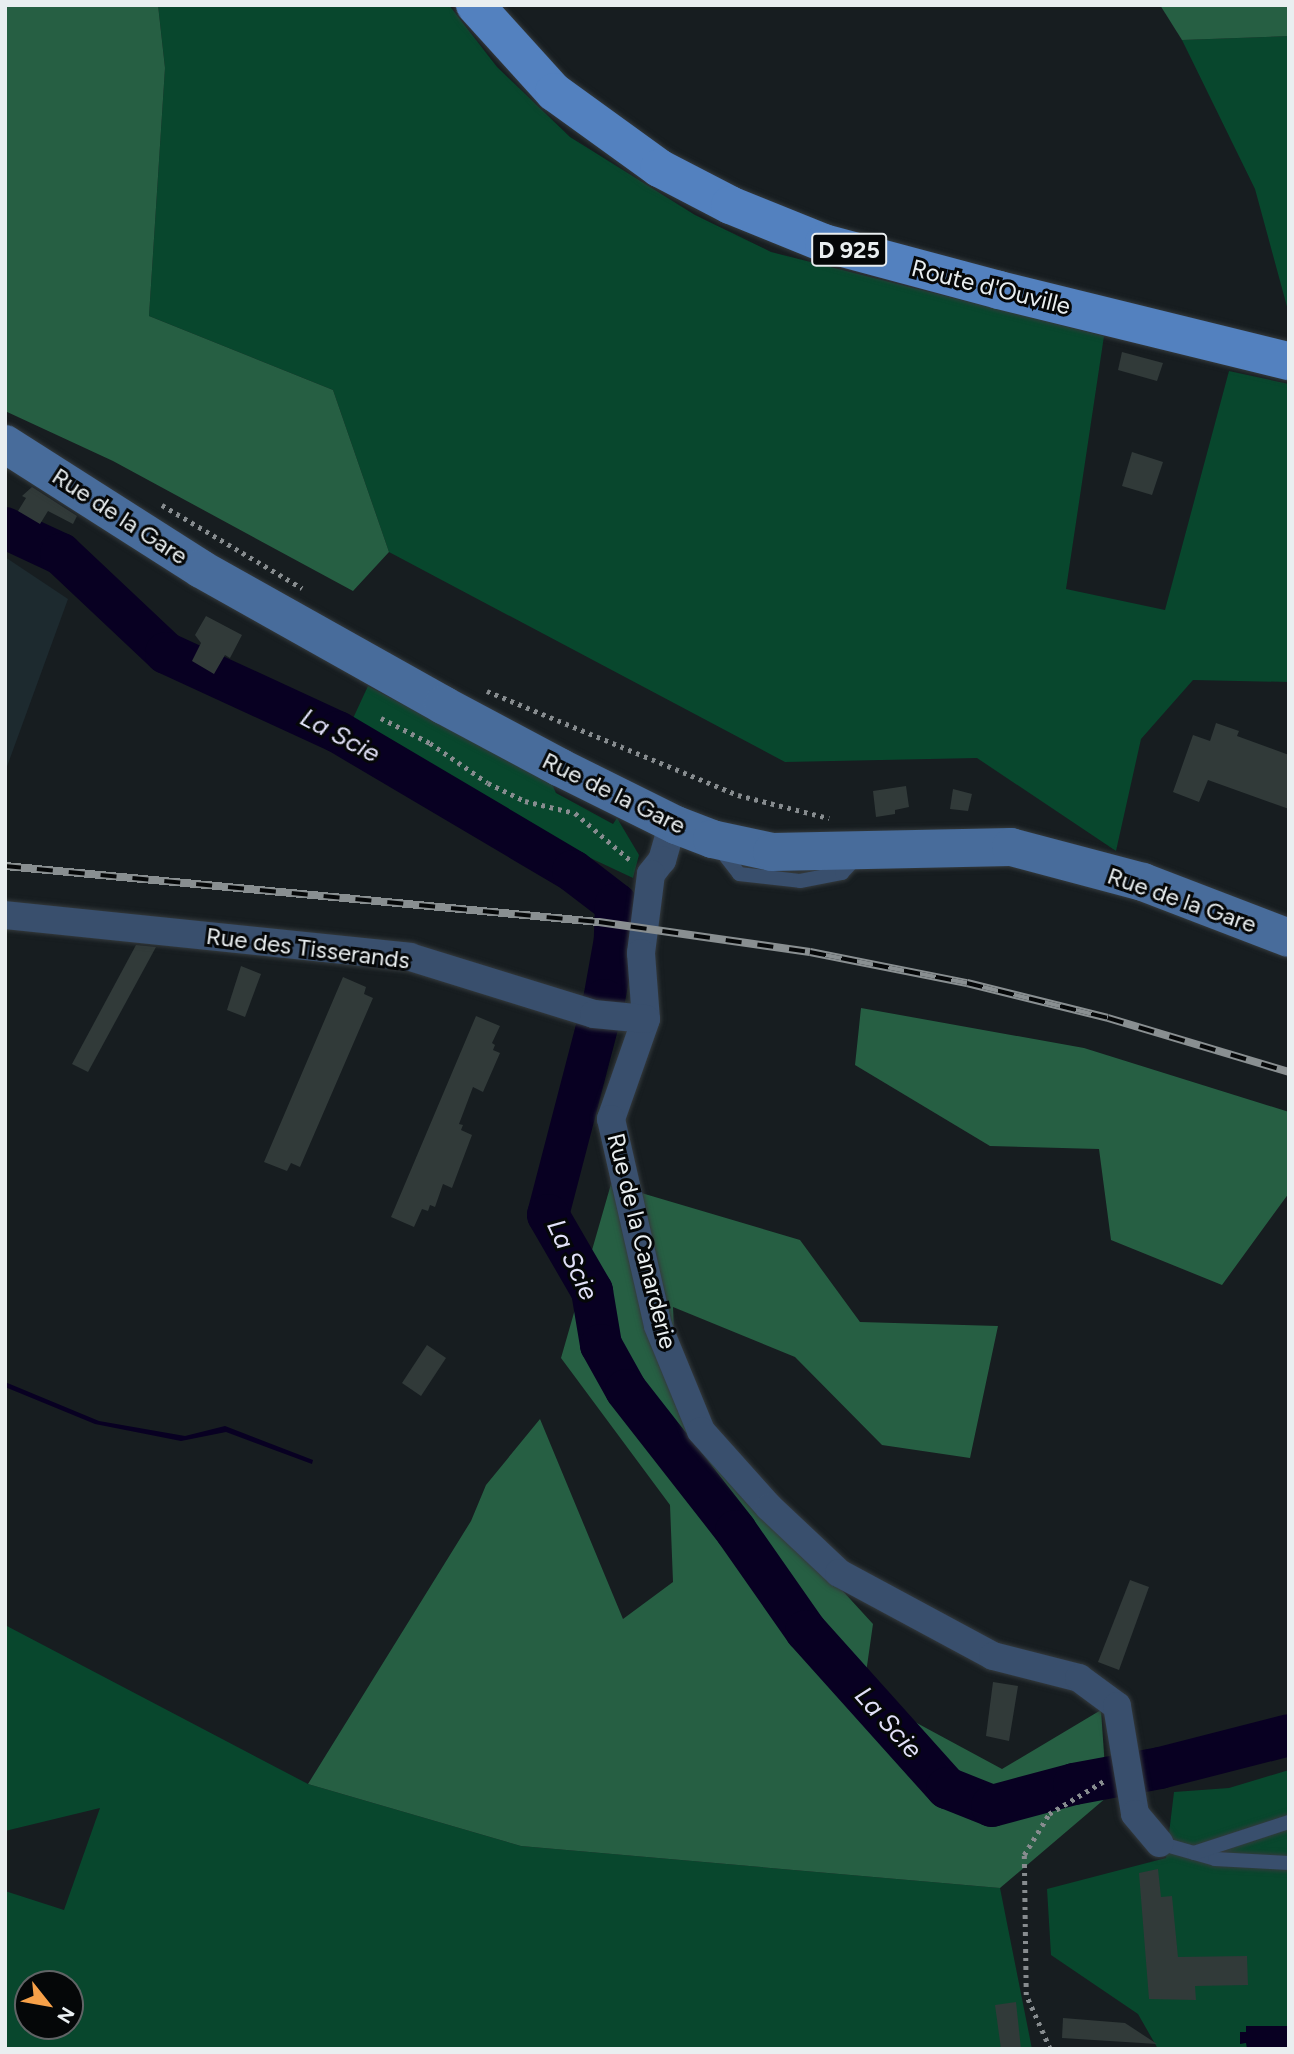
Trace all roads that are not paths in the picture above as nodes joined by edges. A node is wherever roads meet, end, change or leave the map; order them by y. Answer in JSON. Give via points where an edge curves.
{"nodes":[{"id":1,"x":475,"y":5,"type":"edge"},
{"id":2,"x":1289,"y":361,"type":"edge"},
{"id":3,"x":5,"y":444,"type":"edge"},
{"id":4,"x":676,"y":825,"type":"junction"},
{"id":5,"x":5,"y":915,"type":"edge"},
{"id":6,"x":1289,"y":938,"type":"edge"},
{"id":7,"x":639,"y":1019,"type":"junction"},
{"id":8,"x":1289,"y":1822,"type":"edge"},
{"id":9,"x":1159,"y":1843,"type":"joint"},
{"id":10,"x":1194,"y":1853,"type":"junction"},
{"id":11,"x":1289,"y":1863,"type":"edge"}],
"edges":[{"from":1,"to":2,"type":"main road","name":"Route d'Ouville","number":"D 925","via":[[554,92],[659,169],[730,205],[824,243]]},
{"from":3,"to":4,"type":"street","name":"Rue de la Gare","via":[[201,569],[454,711]]},
{"from":4,"to":6,"type":"street","name":"Rue de la Gare","via":[[712,839],[772,852],[1011,847],[1143,882]]},
{"from":4,"to":7,"type":"street","name":"Rue de la Canarderie","via":[[651,874]]},
{"from":5,"to":7,"type":"street","name":"Rue des Tisserands","via":[[410,957],[594,1014]]},
{"from":7,"to":9,"type":"street","name":"Rue de la Canarderie","via":[[611,1119],[658,1326],[701,1431],[769,1507],[839,1573],[993,1656],[1079,1678],[1116,1706],[1135,1814]]},
{"from":8,"to":10,"type":"lane"},
{"from":9,"to":10,"type":"lane"},
{"from":10,"to":11,"type":"lane","via":[[1215,1859]]}]}
